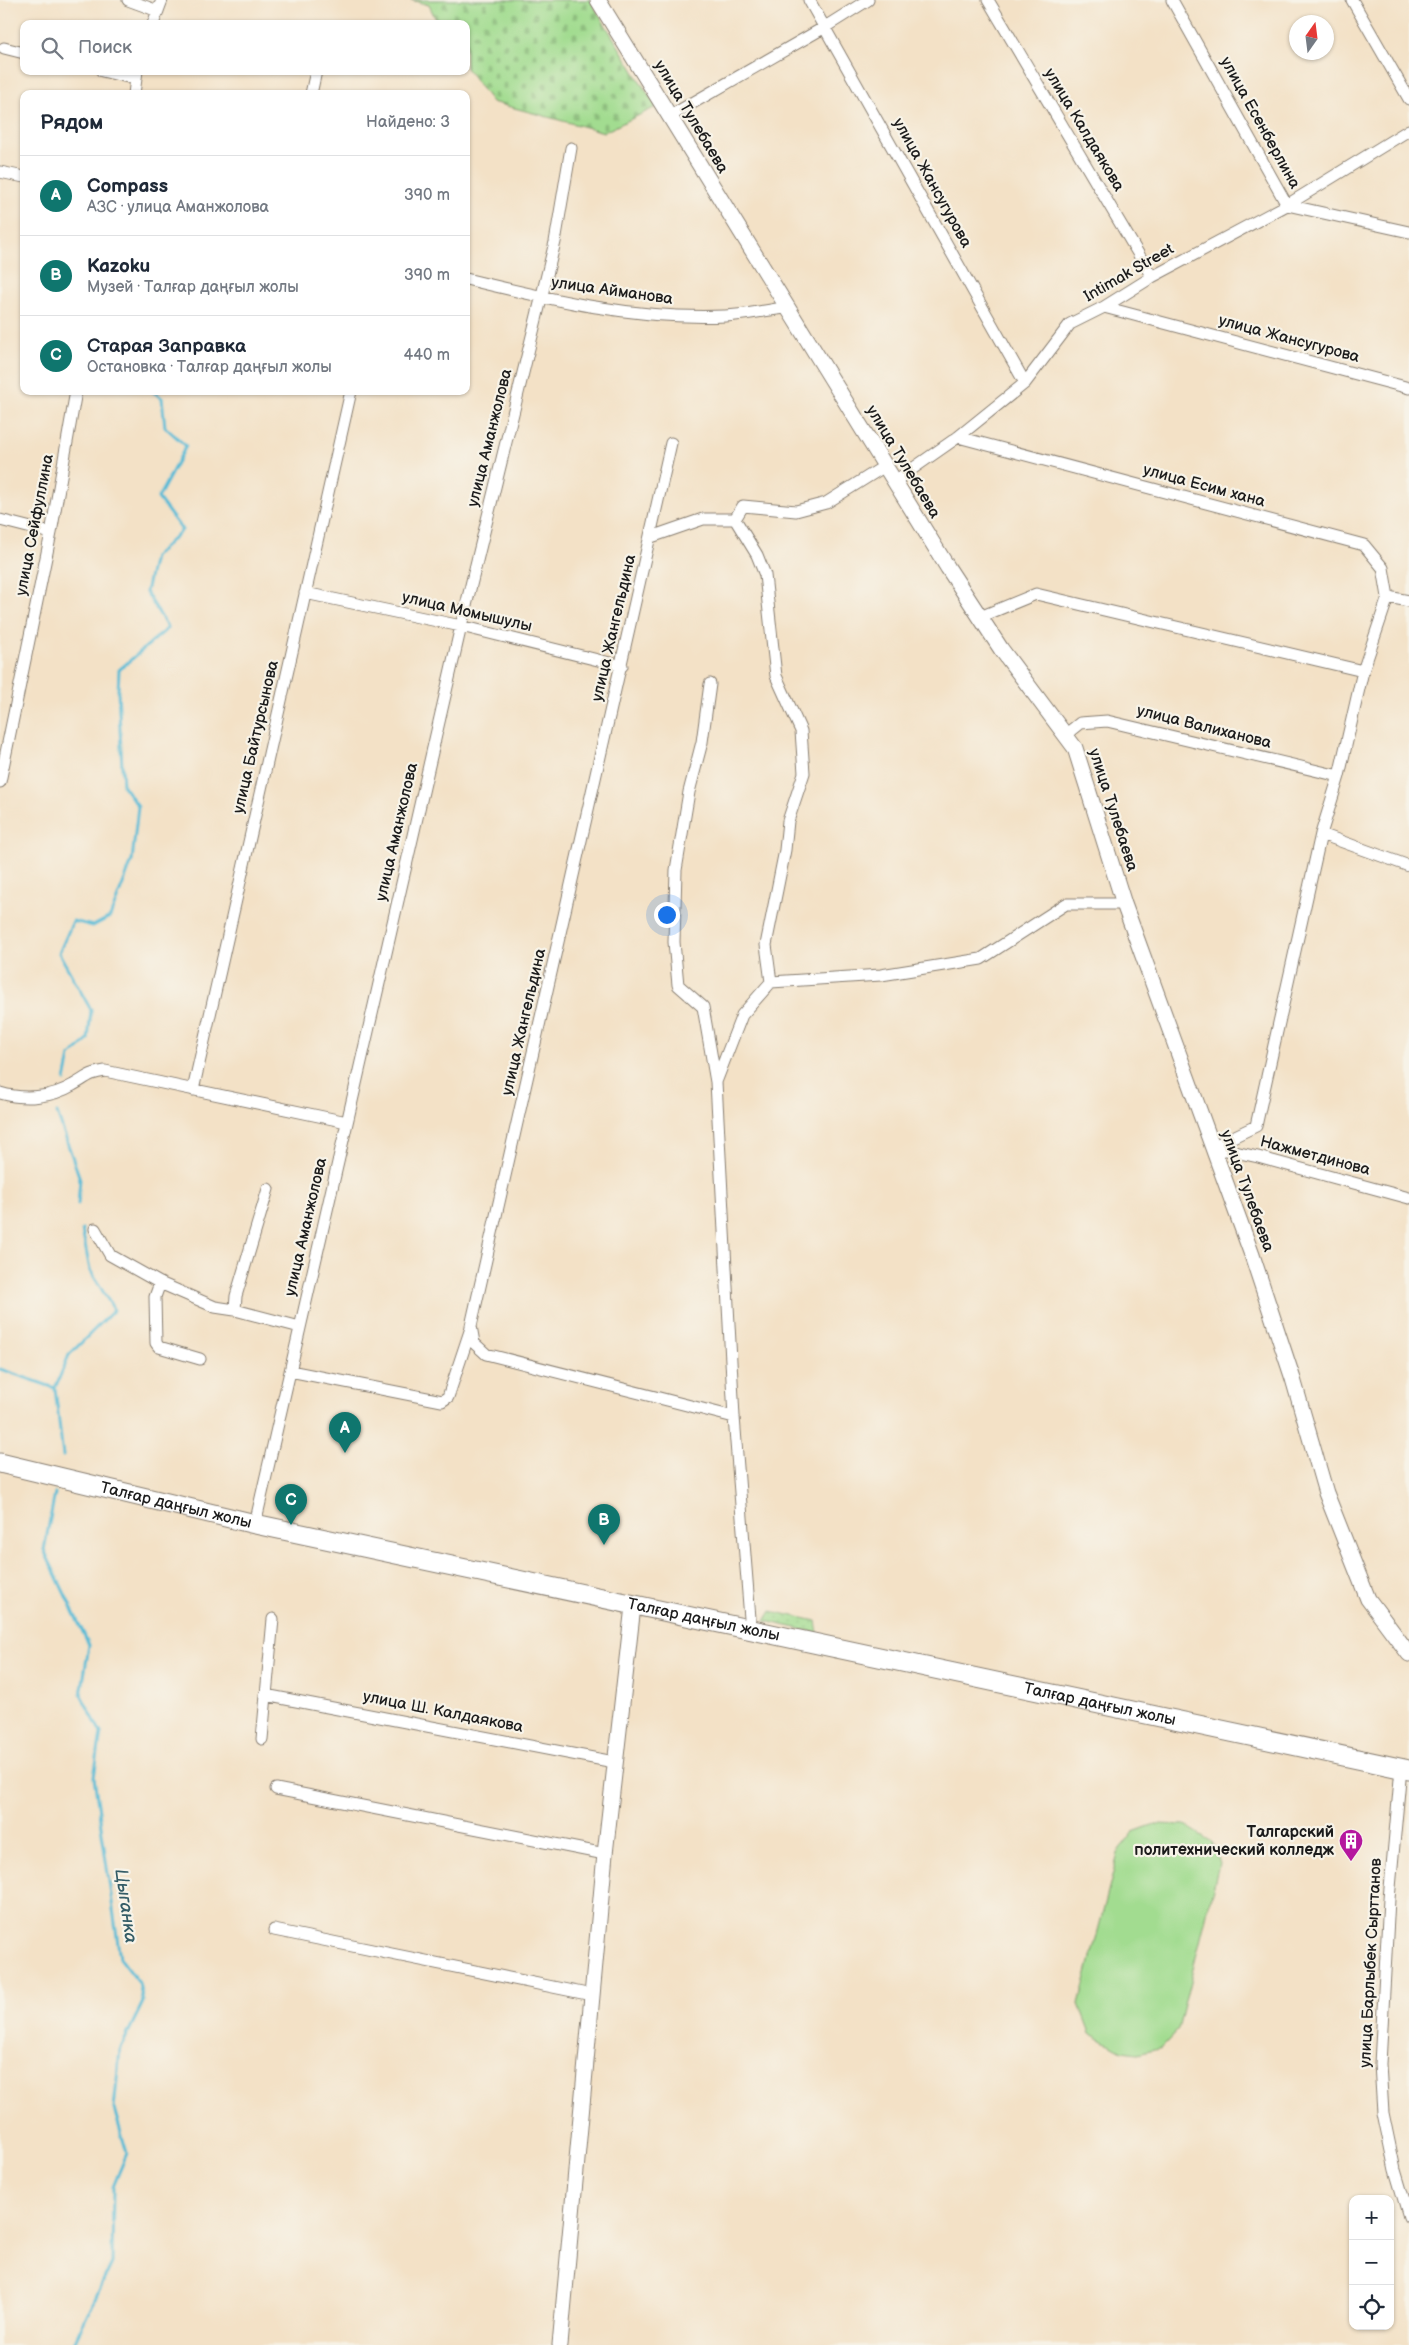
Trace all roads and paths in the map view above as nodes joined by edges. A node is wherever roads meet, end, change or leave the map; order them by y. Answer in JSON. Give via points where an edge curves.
{"nodes":[{"id":1,"x":128,"y":0,"type":"edge"},
{"id":2,"x":598,"y":0,"type":"edge"},
{"id":3,"x":809,"y":0,"type":"edge"},
{"id":4,"x":868,"y":0,"type":"edge"},
{"id":5,"x":988,"y":0,"type":"edge"},
{"id":6,"x":1172,"y":0,"type":"edge"},
{"id":7,"x":1352,"y":0,"type":"edge"},
{"id":8,"x":160,"y":5,"type":"edge"},
{"id":9,"x":154,"y":20,"type":"edge"},
{"id":10,"x":825,"y":27,"type":"junction"},
{"id":11,"x":4,"y":48,"type":"dead end"},
{"id":12,"x":20,"y":52,"type":"edge"},
{"id":13,"x":136,"y":75,"type":"edge"},
{"id":14,"x":315,"y":75,"type":"edge"},
{"id":15,"x":134,"y":90,"type":"edge"},
{"id":16,"x":312,"y":90,"type":"edge"},
{"id":17,"x":1409,"y":100,"type":"edge"},
{"id":18,"x":670,"y":116,"type":"junction"},
{"id":19,"x":1409,"y":130,"type":"edge"},
{"id":20,"x":571,"y":148,"type":"dead end"},
{"id":21,"x":0,"y":172,"type":"edge"},
{"id":22,"x":20,"y":176,"type":"edge"},
{"id":23,"x":1287,"y":205,"type":"junction"},
{"id":24,"x":1409,"y":232,"type":"edge"},
{"id":25,"x":1152,"y":277,"type":"junction"},
{"id":26,"x":470,"y":280,"type":"edge"},
{"id":27,"x":541,"y":298,"type":"junction"},
{"id":28,"x":1104,"y":307,"type":"junction"},
{"id":29,"x":786,"y":308,"type":"junction"},
{"id":30,"x":1025,"y":383,"type":"junction"},
{"id":31,"x":1409,"y":388,"type":"edge"},
{"id":32,"x":75,"y":395,"type":"edge"},
{"id":33,"x":350,"y":395,"type":"edge"},
{"id":34,"x":958,"y":437,"type":"junction"},
{"id":35,"x":671,"y":443,"type":"dead end"},
{"id":36,"x":885,"y":466,"type":"junction"},
{"id":37,"x":894,"y":481,"type":"junction"},
{"id":38,"x":735,"y":519,"type":"junction"},
{"id":39,"x":0,"y":520,"type":"edge"},
{"id":40,"x":51,"y":533,"type":"junction"},
{"id":41,"x":650,"y":537,"type":"junction"},
{"id":42,"x":305,"y":593,"type":"junction"},
{"id":43,"x":1388,"y":597,"type":"junction"},
{"id":44,"x":1409,"y":602,"type":"edge"},
{"id":45,"x":980,"y":617,"type":"junction"},
{"id":46,"x":461,"y":626,"type":"junction"},
{"id":47,"x":622,"y":666,"type":"junction"},
{"id":48,"x":1363,"y":671,"type":"junction"},
{"id":49,"x":710,"y":684,"type":"dead end"},
{"id":50,"x":1065,"y":735,"type":"junction"},
{"id":51,"x":1,"y":775,"type":"edge"},
{"id":52,"x":1339,"y":776,"type":"junction"},
{"id":53,"x":1322,"y":834,"type":"junction"},
{"id":54,"x":1409,"y":866,"type":"edge"},
{"id":55,"x":1124,"y":904,"type":"junction"},
{"id":56,"x":771,"y":982,"type":"junction"},
{"id":57,"x":716,"y":1082,"type":"junction"},
{"id":58,"x":193,"y":1090,"type":"junction"},
{"id":59,"x":0,"y":1093,"type":"edge"},
{"id":60,"x":347,"y":1122,"type":"junction"},
{"id":61,"x":1212,"y":1147,"type":"junction"},
{"id":62,"x":268,"y":1189,"type":"dead end"},
{"id":63,"x":1409,"y":1198,"type":"edge"},
{"id":64,"x":95,"y":1229,"type":"dead end"},
{"id":65,"x":160,"y":1283,"type":"junction"},
{"id":66,"x":235,"y":1310,"type":"junction"},
{"id":67,"x":471,"y":1326,"type":"junction"},
{"id":68,"x":300,"y":1327,"type":"junction"},
{"id":69,"x":200,"y":1359,"type":"dead end"},
{"id":70,"x":290,"y":1371,"type":"junction"},
{"id":71,"x":734,"y":1417,"type":"junction"},
{"id":72,"x":0,"y":1463,"type":"edge"},
{"id":73,"x":255,"y":1524,"type":"junction"},
{"id":74,"x":633,"y":1606,"type":"junction"},
{"id":75,"x":272,"y":1619,"type":"dead end"},
{"id":76,"x":751,"y":1632,"type":"junction"},
{"id":77,"x":1409,"y":1654,"type":"edge"},
{"id":78,"x":265,"y":1695,"type":"junction"},
{"id":79,"x":262,"y":1739,"type":"dead end"},
{"id":80,"x":614,"y":1762,"type":"junction"},
{"id":81,"x":1405,"y":1769,"type":"edge"},
{"id":82,"x":276,"y":1789,"type":"dead end"},
{"id":83,"x":605,"y":1854,"type":"junction"},
{"id":84,"x":274,"y":1930,"type":"dead end"},
{"id":85,"x":592,"y":1995,"type":"junction"},
{"id":86,"x":1409,"y":2217,"type":"edge"},
{"id":87,"x":560,"y":2345,"type":"edge"}],
"edges":[{"from":1,"to":8,"type":"street"},
{"from":2,"to":18,"type":"street","name":"улица Тулебаева"},
{"from":3,"to":10,"type":"street","name":"улица Жансугурова"},
{"from":4,"to":10,"type":"street"},
{"from":5,"to":25,"type":"street","name":"улица Калдаякова"},
{"from":6,"to":23,"type":"street","name":"улица Есенберлина"},
{"from":7,"to":17,"type":"street"},
{"from":8,"to":9,"type":"street"},
{"from":10,"to":18,"type":"street"},
{"from":10,"to":30,"type":"street","name":"улица Жансугурова"},
{"from":11,"to":12,"type":"street"},
{"from":13,"to":15,"type":"street"},
{"from":14,"to":16,"type":"street"},
{"from":18,"to":29,"type":"street","name":"улица Тулебаева"},
{"from":19,"to":23,"type":"street","name":"Intimak Street"},
{"from":20,"to":27,"type":"street","name":"улица Аманжолова","via":[[558,229]]},
{"from":21,"to":22,"type":"street"},
{"from":23,"to":24,"type":"street","name":"улица Есенберлина"},
{"from":23,"to":25,"type":"street","name":"Intimak Street"},
{"from":25,"to":28,"type":"street","name":"Intimak Street"},
{"from":26,"to":27,"type":"street","name":"улица Айманова"},
{"from":27,"to":29,"type":"street","name":"улица Айманова","via":[[638,314],[681,317],[728,316]]},
{"from":27,"to":46,"type":"street","name":"улица Аманжолова"},
{"from":28,"to":30,"type":"street","name":"Intimak Street","via":[[1070,324]]},
{"from":28,"to":31,"type":"street","name":"улица Жансугурова"},
{"from":29,"to":36,"type":"street","name":"улица Тулебаева"},
{"from":30,"to":34,"type":"street","name":"Intimak Street"},
{"from":32,"to":40,"type":"street","name":"улица Сейфуллина"},
{"from":33,"to":42,"type":"street","name":"улица Байтурсынова"},
{"from":34,"to":37,"type":"street","name":"Intimak Street"},
{"from":34,"to":43,"type":"street","name":"улица Есим хана","via":[[1364,545],[1383,568]]},
{"from":35,"to":41,"type":"street","name":"улица Жангельдина"},
{"from":36,"to":37,"type":"street","name":"улица Тулебаева"},
{"from":36,"to":38,"type":"street","via":[[826,503],[796,511],[743,506]]},
{"from":37,"to":45,"type":"street","name":"улица Тулебаева"},
{"from":38,"to":41,"type":"street","via":[[703,519]]},
{"from":38,"to":56,"type":"street","via":[[765,575],[776,676],[800,731],[804,773],[788,821],[786,850],[766,945]]},
{"from":39,"to":40,"type":"street"},
{"from":40,"to":51,"type":"street","name":"улица Сейфуллина"},
{"from":41,"to":47,"type":"street","name":"улица Жангельдина"},
{"from":42,"to":46,"type":"street","name":"улица Момышулы"},
{"from":42,"to":58,"type":"street","name":"улица Байтурсынова"},
{"from":43,"to":44,"type":"street"},
{"from":43,"to":48,"type":"street"},
{"from":45,"to":48,"type":"street","via":[[1036,594]]},
{"from":45,"to":50,"type":"street","name":"улица Тулебаева"},
{"from":46,"to":47,"type":"street","name":"улица Момышулы"},
{"from":46,"to":60,"type":"street","name":"улица Аманжолова"},
{"from":47,"to":67,"type":"street","name":"улица Жангельдина"},
{"from":48,"to":52,"type":"street"},
{"from":49,"to":57,"type":"street","via":[[702,742],[689,792],[676,870],[674,942],[678,985],[703,1007]]},
{"from":50,"to":52,"type":"street","name":"улица Валиханова","via":[[1080,723],[1107,721]]},
{"from":50,"to":55,"type":"street","name":"улица Тулебаева","via":[[1075,748]]},
{"from":52,"to":53,"type":"street"},
{"from":53,"to":54,"type":"street"},
{"from":53,"to":61,"type":"street","via":[[1256,1126]]},
{"from":55,"to":56,"type":"street","via":[[1066,904],[981,959],[881,975]]},
{"from":55,"to":61,"type":"street","name":"улица Тулебаева"},
{"from":56,"to":57,"type":"street","via":[[742,1015]]},
{"from":57,"to":71,"type":"street"},
{"from":58,"to":59,"type":"street","via":[[105,1071],[93,1072],[49,1096],[20,1097]]},
{"from":58,"to":60,"type":"street"},
{"from":60,"to":68,"type":"street","name":"улица Аманжолова"},
{"from":61,"to":63,"type":"street","name":"Нажметдинова"},
{"from":61,"to":77,"type":"street","name":"улица Тулебаева","via":[[1293,1378],[1326,1493],[1368,1599]]},
{"from":62,"to":66,"type":"street","via":[[236,1296]]},
{"from":64,"to":65,"type":"street","via":[[110,1255]]},
{"from":65,"to":66,"type":"street","via":[[215,1307]]},
{"from":65,"to":69,"type":"street","via":[[155,1297],[156,1343],[159,1347]]},
{"from":66,"to":68,"type":"street"},
{"from":67,"to":70,"type":"street","name":"улица Жангельдина","via":[[448,1397],[442,1401]]},
{"from":67,"to":71,"type":"street","via":[[474,1343],[486,1354]]},
{"from":68,"to":70,"type":"street","name":"улица Аманжолова"},
{"from":70,"to":73,"type":"street","name":"улица Аманжолова"},
{"from":71,"to":76,"type":"street"},
{"from":72,"to":73,"type":"main road","name":"Талғар даңғыл жолы"},
{"from":73,"to":74,"type":"main road","name":"Талғар даңғыл жолы"},
{"from":74,"to":76,"type":"main road","name":"Талғар даңғыл жолы"},
{"from":74,"to":80,"type":"street"},
{"from":75,"to":78,"type":"street"},
{"from":76,"to":81,"type":"main road","name":"Талғар даңғыл жолы"},
{"from":78,"to":79,"type":"street"},
{"from":78,"to":80,"type":"street","name":"улица Ш. Калдаякова"},
{"from":80,"to":83,"type":"street"},
{"from":81,"to":86,"type":"street","name":"улица Барлыбек Сырттанов","via":[[1389,1899],[1380,2064],[1383,2113],[1394,2170]]},
{"from":82,"to":83,"type":"street"},
{"from":83,"to":85,"type":"street"},
{"from":84,"to":85,"type":"street"},
{"from":85,"to":87,"type":"street"}]}
